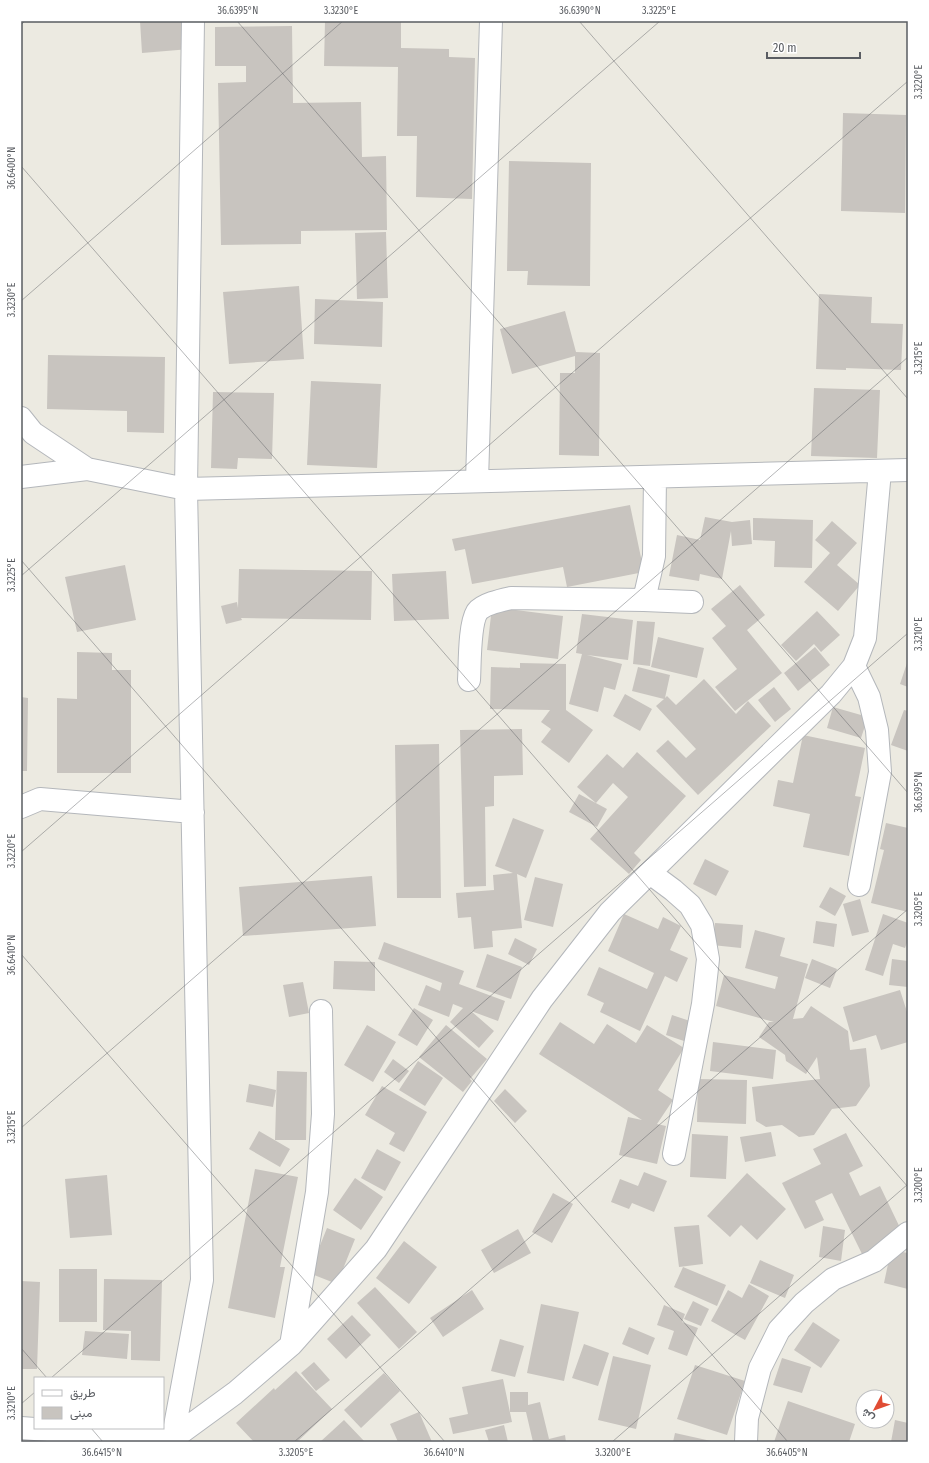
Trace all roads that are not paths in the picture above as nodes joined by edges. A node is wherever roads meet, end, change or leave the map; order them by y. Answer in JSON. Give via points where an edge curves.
{"nodes":[{"id":1,"x":193,"y":21,"type":"edge"},
{"id":2,"x":491,"y":21,"type":"edge"},
{"id":3,"x":21,"y":418,"type":"edge"},
{"id":4,"x":87,"y":469,"type":"junction"},
{"id":5,"x":908,"y":470,"type":"edge"},
{"id":6,"x":880,"y":471,"type":"junction"},
{"id":7,"x":21,"y":477,"type":"edge"},
{"id":8,"x":655,"y":477,"type":"junction"},
{"id":9,"x":477,"y":481,"type":"junction"},
{"id":10,"x":186,"y":489,"type":"junction"},
{"id":11,"x":644,"y":600,"type":"junction"},
{"id":12,"x":692,"y":602,"type":"dead end"},
{"id":13,"x":854,"y":666,"type":"junction"},
{"id":14,"x":469,"y":680,"type":"dead end"},
{"id":15,"x":21,"y":807,"type":"edge"},
{"id":16,"x":193,"y":812,"type":"junction"},
{"id":17,"x":650,"y":872,"type":"junction"},
{"id":18,"x":859,"y":885,"type":"dead end"},
{"id":19,"x":321,"y":1011,"type":"dead end"},
{"id":20,"x":674,"y":1154,"type":"dead end"},
{"id":21,"x":908,"y":1233,"type":"edge"},
{"id":22,"x":290,"y":1345,"type":"junction"},
{"id":23,"x":21,"y":1428,"type":"edge"},
{"id":24,"x":172,"y":1440,"type":"edge"},
{"id":25,"x":746,"y":1442,"type":"edge"}],
"edges":[{"from":1,"to":10,"type":"street"},
{"from":2,"to":9,"type":"street"},
{"from":3,"to":4,"type":"street","via":[[33,433]]},
{"from":4,"to":7,"type":"street"},
{"from":4,"to":10,"type":"street"},
{"from":5,"to":6,"type":"street"},
{"from":6,"to":8,"type":"street"},
{"from":6,"to":13,"type":"street","via":[[866,638]]},
{"from":8,"to":9,"type":"street"},
{"from":8,"to":11,"type":"street","via":[[654,556]]},
{"from":9,"to":10,"type":"street"},
{"from":10,"to":16,"type":"street"},
{"from":11,"to":12,"type":"street"},
{"from":11,"to":14,"type":"street","via":[[511,598],[494,602],[478,612],[472,628]]},
{"from":13,"to":17,"type":"street","via":[[831,694]]},
{"from":13,"to":18,"type":"street","via":[[869,697],[877,730],[880,772]]},
{"from":15,"to":16,"type":"street","via":[[40,799]]},
{"from":16,"to":24,"type":"street","via":[[202,1280]]},
{"from":17,"to":20,"type":"street","via":[[690,905],[702,925],[708,959],[703,1004]]},
{"from":17,"to":22,"type":"street","via":[[610,912],[542,998],[376,1249]]},
{"from":19,"to":22,"type":"street","via":[[323,1114],[317,1192]]},
{"from":21,"to":25,"type":"street","via":[[874,1261],[833,1279],[804,1303],[779,1330],[760,1368],[747,1418]]},
{"from":22,"to":24,"type":"street","via":[[235,1393]]},
{"from":23,"to":24,"type":"street"}]}
